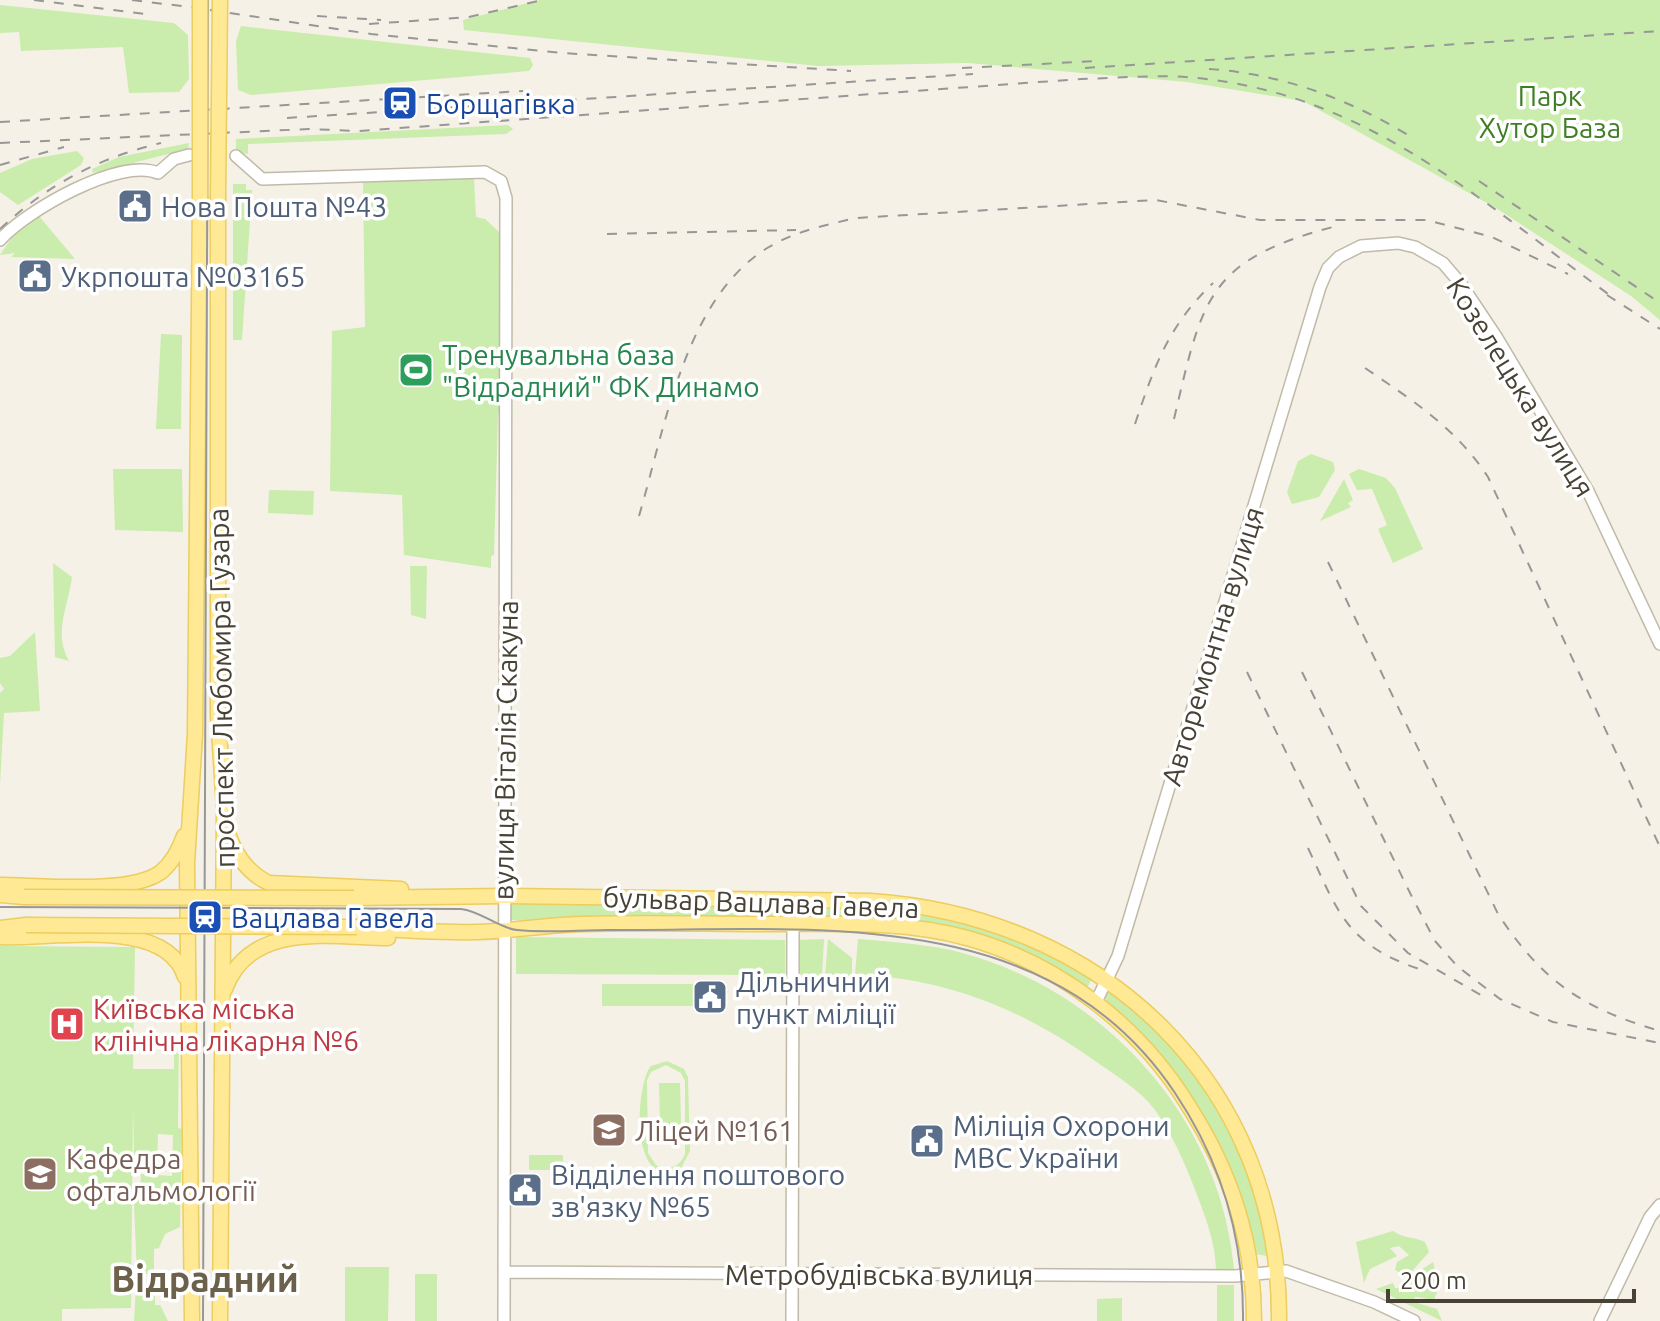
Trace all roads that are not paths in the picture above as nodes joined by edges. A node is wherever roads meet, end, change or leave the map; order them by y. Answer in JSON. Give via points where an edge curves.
{"nodes":[{"id":1,"x":200,"y":0,"type":"edge"},
{"id":2,"x":220,"y":0,"type":"edge"},
{"id":3,"x":189,"y":155,"type":"dead end"},
{"id":4,"x":236,"y":156,"type":"dead end"},
{"id":5,"x":0,"y":240,"type":"edge"},
{"id":6,"x":1320,"y":287,"type":"joint"},
{"id":7,"x":1660,"y":644,"type":"edge"},
{"id":8,"x":224,"y":808,"type":"junction"},
{"id":9,"x":192,"y":817,"type":"junction"},
{"id":10,"x":0,"y":885,"type":"edge"},
{"id":11,"x":0,"y":895,"type":"edge"},
{"id":12,"x":465,"y":896,"type":"junction"},
{"id":13,"x":504,"y":896,"type":"junction"},
{"id":14,"x":793,"y":924,"type":"junction"},
{"id":15,"x":0,"y":928,"type":"edge"},
{"id":16,"x":503,"y":929,"type":"junction"},
{"id":17,"x":448,"y":933,"type":"junction"},
{"id":18,"x":0,"y":937,"type":"edge"},
{"id":19,"x":1109,"y":981,"type":"junction"},
{"id":20,"x":220,"y":1000,"type":"junction"},
{"id":21,"x":1096,"y":1002,"type":"junction"},
{"id":22,"x":188,"y":1003,"type":"junction"},
{"id":23,"x":1660,"y":1205,"type":"edge"},
{"id":24,"x":1279,"y":1271,"type":"junction"},
{"id":25,"x":504,"y":1272,"type":"junction"},
{"id":26,"x":792,"y":1274,"type":"junction"},
{"id":27,"x":1254,"y":1275,"type":"junction"},
{"id":28,"x":192,"y":1321,"type":"edge"},
{"id":29,"x":220,"y":1321,"type":"edge"},
{"id":30,"x":504,"y":1321,"type":"edge"},
{"id":31,"x":792,"y":1321,"type":"edge"},
{"id":32,"x":1254,"y":1321,"type":"edge"},
{"id":33,"x":1279,"y":1321,"type":"edge"},
{"id":34,"x":1414,"y":1321,"type":"edge"},
{"id":35,"x":1600,"y":1321,"type":"edge"}],
"edges":[{"from":1,"to":9,"type":"main road","name":"проспект Любомира Гузара","bridge":true},
{"from":2,"to":8,"type":"main road","name":"проспект Любомира Гузара","bridge":true,"via":[[218,716]]},
{"from":3,"to":5,"type":"street","via":[[174,159],[158,173],[129,172],[55,197]]},
{"from":4,"to":13,"type":"street","name":"вулиця Віталія Скакуна","via":[[262,179],[475,172],[494,174],[501,181],[507,222]]},
{"from":6,"to":7,"type":"street","name":"Козелецька вулиця","via":[[1339,257],[1361,246],[1398,243],[1443,263],[1490,327],[1588,491]]},
{"from":6,"to":19,"type":"street","name":"Авторемонтна вулиця"},
{"from":8,"to":12,"type":"main road","via":[[228,834],[241,859],[269,883],[362,885]]},
{"from":8,"to":20,"type":"main road","name":"проспект Любомира Гузара"},
{"from":9,"to":10,"type":"main road","via":[[172,860],[149,878],[128,884]]},
{"from":9,"to":22,"type":"main road","name":"проспект Любомира Гузара","via":[[187,863]]},
{"from":11,"to":12,"type":"main road","name":"бульвар Вацлава Гавела","bridge":true},
{"from":12,"to":13,"type":"main road","name":"бульвар Вацлава Гавела"},
{"from":13,"to":16,"type":"street","name":"вулиця Віталія Скакуна"},
{"from":13,"to":19,"type":"main road","name":"бульвар Вацлава Гавела","via":[[925,904],[1016,930]]},
{"from":14,"to":16,"type":"main road","name":"бульвар Вацлава Гавела"},
{"from":14,"to":21,"type":"main road","name":"бульвар Вацлава Гавела","via":[[925,929],[968,938],[1037,967]]},
{"from":14,"to":26,"type":"street"},
{"from":15,"to":17,"type":"main road","name":"бульвар Вацлава Гавела","bridge":true,"via":[[357,927]]},
{"from":16,"to":17,"type":"main road","name":"бульвар Вацлава Гавела"},
{"from":16,"to":25,"type":"street","name":"вулиця Віталія Скакуна"},
{"from":17,"to":20,"type":"main road","via":[[271,941],[242,958]]},
{"from":18,"to":22,"type":"main road","via":[[151,941],[182,968]]},
{"from":19,"to":21,"type":"street","name":"Авторемонтна вулиця"},
{"from":19,"to":24,"type":"main road","name":"бульвар Вацлава Гавела","via":[[1156,1020],[1214,1090],[1252,1166],[1268,1212]]},
{"from":20,"to":29,"type":"main road","name":"проспект Любомира Гузара"},
{"from":21,"to":27,"type":"main road","name":"бульвар Вацлава Гавела","via":[[1157,1059],[1194,1114],[1229,1182]]},
{"from":22,"to":28,"type":"main road","name":"проспект Любомира Гузара"},
{"from":23,"to":35,"type":"street"},
{"from":24,"to":27,"type":"street","name":"Метробудівська вулиця"},
{"from":24,"to":33,"type":"main road","name":"бульвар Вацлава Гавела"},
{"from":24,"to":34,"type":"street","via":[[1312,1278]]},
{"from":25,"to":26,"type":"street","name":"Метробудівська вулиця"},
{"from":25,"to":30,"type":"street","name":"вулиця Віталія Скакуна"},
{"from":26,"to":27,"type":"street","name":"Метробудівська вулиця"},
{"from":26,"to":31,"type":"street"},
{"from":27,"to":32,"type":"main road","name":"бульвар Вацлава Гавела"}]}
